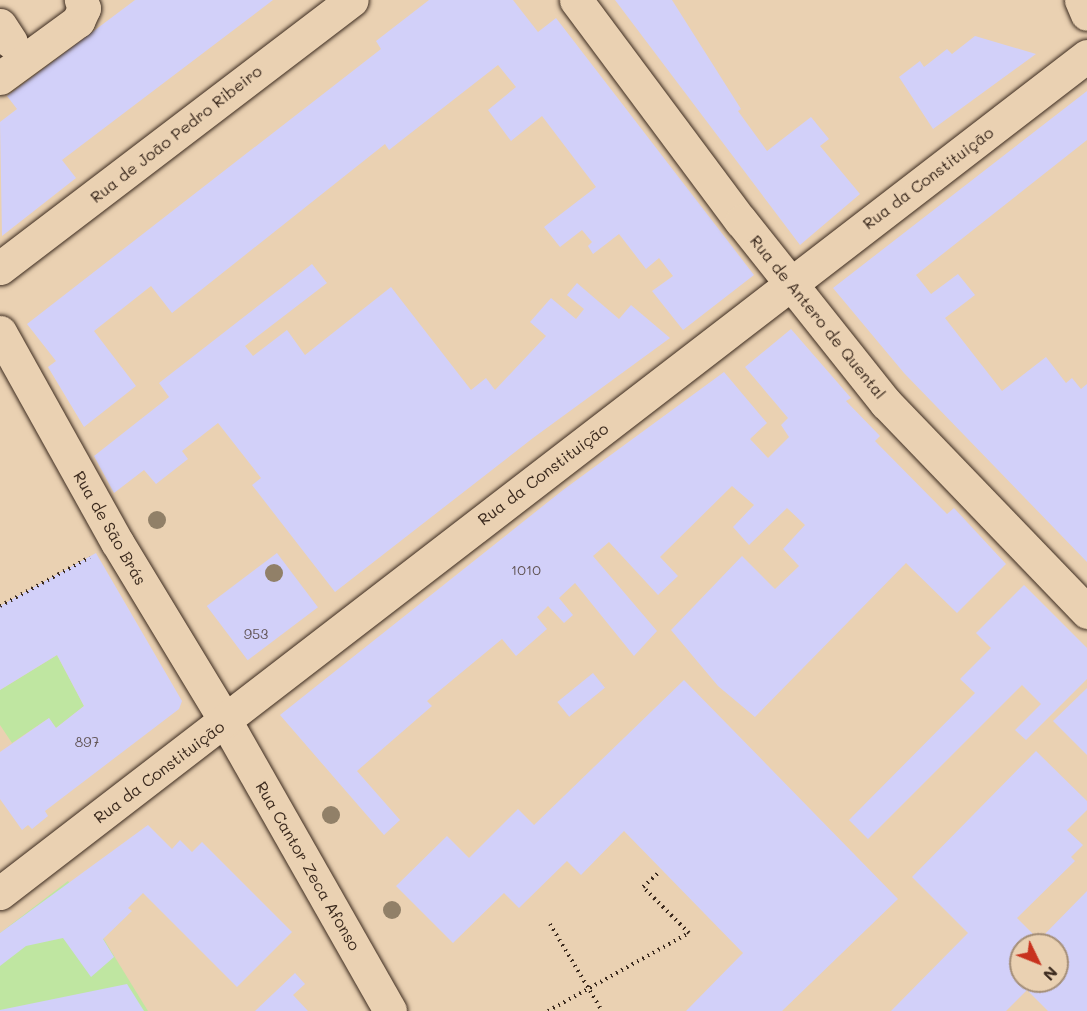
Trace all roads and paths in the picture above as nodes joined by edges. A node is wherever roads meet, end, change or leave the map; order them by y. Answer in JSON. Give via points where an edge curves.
{"nodes":[{"id":1,"x":81,"y":0,"type":"edge"},
{"id":2,"x":352,"y":0,"type":"edge"},
{"id":3,"x":576,"y":0,"type":"edge"},
{"id":4,"x":1081,"y":0,"type":"edge"},
{"id":5,"x":1087,"y":14,"type":"edge"},
{"id":6,"x":1087,"y":56,"type":"edge"},
{"id":7,"x":0,"y":78,"type":"edge"},
{"id":8,"x":0,"y":268,"type":"edge"},
{"id":9,"x":790,"y":283,"type":"junction"},
{"id":10,"x":0,"y":332,"type":"edge"},
{"id":11,"x":117,"y":542,"type":"junction"},
{"id":12,"x":0,"y":606,"type":"edge"},
{"id":13,"x":1087,"y":612,"type":"edge"},
{"id":14,"x":226,"y":722,"type":"junction"},
{"id":15,"x":658,"y":873,"type":"dead end"},
{"id":16,"x":0,"y":893,"type":"edge"},
{"id":17,"x":550,"y":924,"type":"dead end"},
{"id":18,"x":589,"y":988,"type":"junction"},
{"id":19,"x":390,"y":1011,"type":"edge"},
{"id":20,"x":548,"y":1011,"type":"edge"},
{"id":21,"x":602,"y":1011,"type":"edge"}],
"edges":[{"from":1,"to":7,"type":"main road","via":[[84,8],[78,21]]},
{"from":2,"to":8,"type":"main road","name":"Rua de João Pedro Ribeiro"},
{"from":3,"to":9,"type":"main road","name":"Rua de Antero de Quental"},
{"from":4,"to":5,"type":"main road"},
{"from":6,"to":9,"type":"main road","name":"Rua da Constituição"},
{"from":9,"to":13,"type":"main road","name":"Rua de Antero de Quental","via":[[886,403]]},
{"from":9,"to":14,"type":"main road","name":"Rua da Constituição"},
{"from":10,"to":11,"type":"main road","name":"Rua de São Brás"},
{"from":11,"to":12,"type":"path"},
{"from":11,"to":14,"type":"main road","name":"Rua de São Brás"},
{"from":14,"to":16,"type":"main road","name":"Rua da Constituição"},
{"from":14,"to":19,"type":"main road","name":"Rua Cantor Zeca Afonso"},
{"from":15,"to":18,"type":"path","via":[[643,888],[688,933]]},
{"from":17,"to":18,"type":"path"},
{"from":18,"to":20,"type":"path"},
{"from":18,"to":21,"type":"path"}]}
